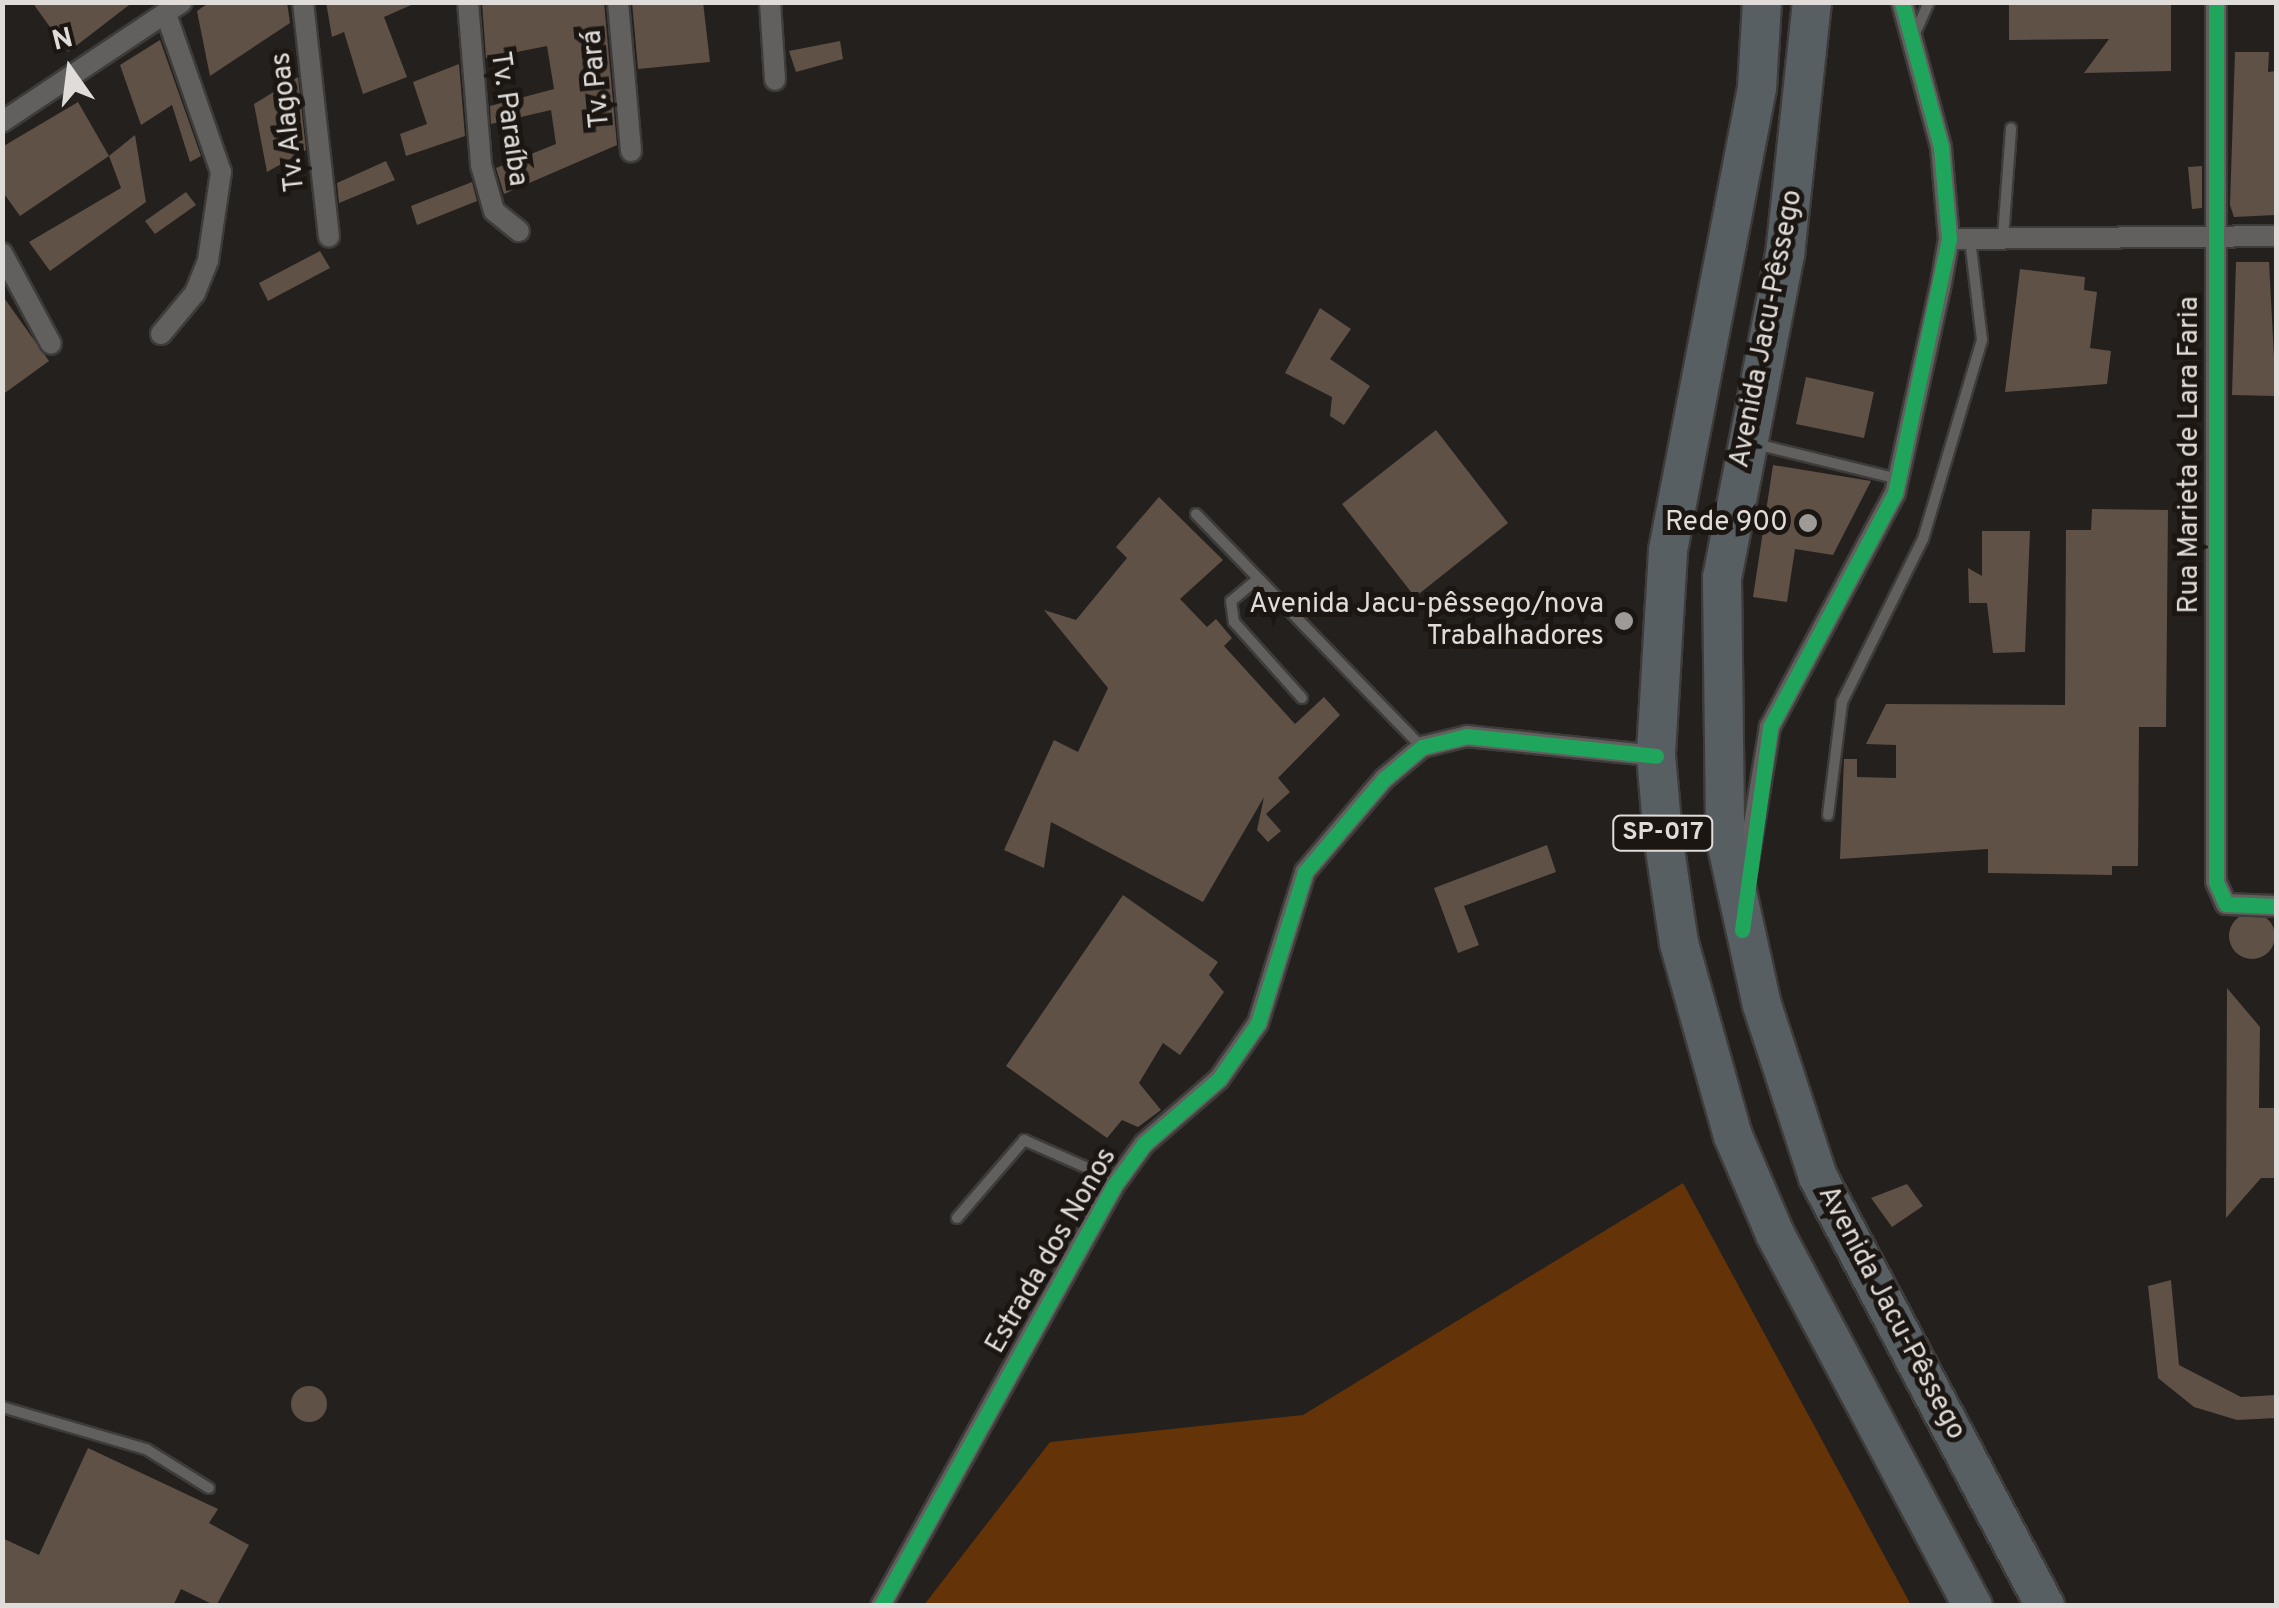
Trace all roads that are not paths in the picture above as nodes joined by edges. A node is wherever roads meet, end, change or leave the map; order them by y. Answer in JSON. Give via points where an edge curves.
{"nodes":[{"id":1,"x":303,"y":2,"type":"edge"},
{"id":2,"x":468,"y":2,"type":"edge"},
{"id":3,"x":618,"y":2,"type":"edge"},
{"id":4,"x":770,"y":2,"type":"edge"},
{"id":5,"x":1762,"y":2,"type":"edge"},
{"id":6,"x":1812,"y":2,"type":"edge"},
{"id":7,"x":1902,"y":2,"type":"edge"},
{"id":8,"x":1929,"y":2,"type":"edge"},
{"id":9,"x":2216,"y":2,"type":"edge"},
{"id":10,"x":174,"y":8,"type":"edge"},
{"id":11,"x":1913,"y":39,"type":"junction"},
{"id":12,"x":775,"y":80,"type":"dead end"},
{"id":13,"x":2,"y":122,"type":"edge"},
{"id":14,"x":2011,"y":128,"type":"dead end"},
{"id":15,"x":631,"y":151,"type":"dead end"},
{"id":16,"x":519,"y":231,"type":"dead end"},
{"id":17,"x":329,"y":236,"type":"dead end"},
{"id":18,"x":2215,"y":236,"type":"junction"},
{"id":19,"x":2276,"y":236,"type":"edge"},
{"id":20,"x":1960,"y":239,"type":"junction"},
{"id":21,"x":2003,"y":239,"type":"junction"},
{"id":22,"x":2,"y":253,"type":"edge"},
{"id":23,"x":160,"y":334,"type":"dead end"},
{"id":24,"x":51,"y":344,"type":"dead end"},
{"id":25,"x":1745,"y":441,"type":"junction"},
{"id":26,"x":1899,"y":479,"type":"junction"},
{"id":27,"x":1196,"y":514,"type":"dead end"},
{"id":28,"x":1254,"y":582,"type":"junction"},
{"id":29,"x":1302,"y":698,"type":"dead end"},
{"id":30,"x":1422,"y":747,"type":"junction"},
{"id":31,"x":1656,"y":756,"type":"junction"},
{"id":32,"x":1828,"y":815,"type":"dead end"},
{"id":33,"x":2276,"y":906,"type":"edge"},
{"id":34,"x":1742,"y":930,"type":"junction"},
{"id":35,"x":1116,"y":1181,"type":"junction"},
{"id":36,"x":957,"y":1218,"type":"dead end"},
{"id":37,"x":2,"y":1407,"type":"edge"},
{"id":38,"x":209,"y":1488,"type":"dead end"},
{"id":39,"x":880,"y":1606,"type":"edge"},
{"id":40,"x":1973,"y":1606,"type":"edge"},
{"id":41,"x":2044,"y":1606,"type":"edge"}],
"edges":[{"from":1,"to":17,"type":"street","name":"Tv. Alagoas"},
{"from":2,"to":16,"type":"street","name":"Tv. Paraíba","via":[[481,166],[494,211]]},
{"from":3,"to":15,"type":"street","name":"Tv. Pará"},
{"from":4,"to":12,"type":"street"},
{"from":5,"to":31,"type":"highway","name":"Avenida Jacu-Pêssego","number":"SP-017","via":[[1757,88],[1668,552]]},
{"from":6,"to":25,"type":"highway","name":"Avenida Jacu-Pêssego","number":"SP-017","via":[[1804,134]]},
{"from":7,"to":11,"type":"street"},
{"from":8,"to":11,"type":"lane"},
{"from":9,"to":18,"type":"street","name":"Rua Marieta de Lara Faria"},
{"from":10,"to":13,"type":"street"},
{"from":10,"to":23,"type":"street","via":[[221,172],[208,260]]},
{"from":11,"to":20,"type":"street"},
{"from":14,"to":21,"type":"lane"},
{"from":18,"to":19,"type":"street"},
{"from":18,"to":21,"type":"street"},
{"from":18,"to":33,"type":"street","name":"Rua Marieta de Lara Faria","via":[[2216,882],[2226,904]]},
{"from":20,"to":21,"type":"street"},
{"from":20,"to":26,"type":"street"},
{"from":20,"to":32,"type":"lane","via":[[1982,340],[1923,540],[1842,702]]},
{"from":22,"to":24,"type":"street"},
{"from":25,"to":26,"type":"lane"},
{"from":25,"to":34,"type":"highway","name":"Avenida Jacu-Pêssego","number":"SP-017","via":[[1718,666],[1719,770]]},
{"from":26,"to":34,"type":"street","via":[[1873,548],[1794,670],[1770,726]]},
{"from":27,"to":28,"type":"lane"},
{"from":28,"to":29,"type":"lane","via":[[1231,601],[1234,622]]},
{"from":28,"to":30,"type":"lane"},
{"from":30,"to":31,"type":"street","via":[[1512,737]]},
{"from":30,"to":35,"type":"street","name":"Estrada dos Nonos","via":[[1305,872],[1242,1049]]},
{"from":31,"to":40,"type":"highway","name":"Avenida Jacu-Pêssego","number":"SP-017","via":[[1679,944],[1733,1136],[1775,1234]]},
{"from":34,"to":41,"type":"highway","name":"Avenida Jacu-Pêssego","number":"SP-017","via":[[1818,1177]]},
{"from":35,"to":36,"type":"lane","via":[[1024,1140]]},
{"from":35,"to":39,"type":"street","name":"Estrada dos Nonos"},
{"from":37,"to":38,"type":"lane","via":[[146,1449]]}]}
